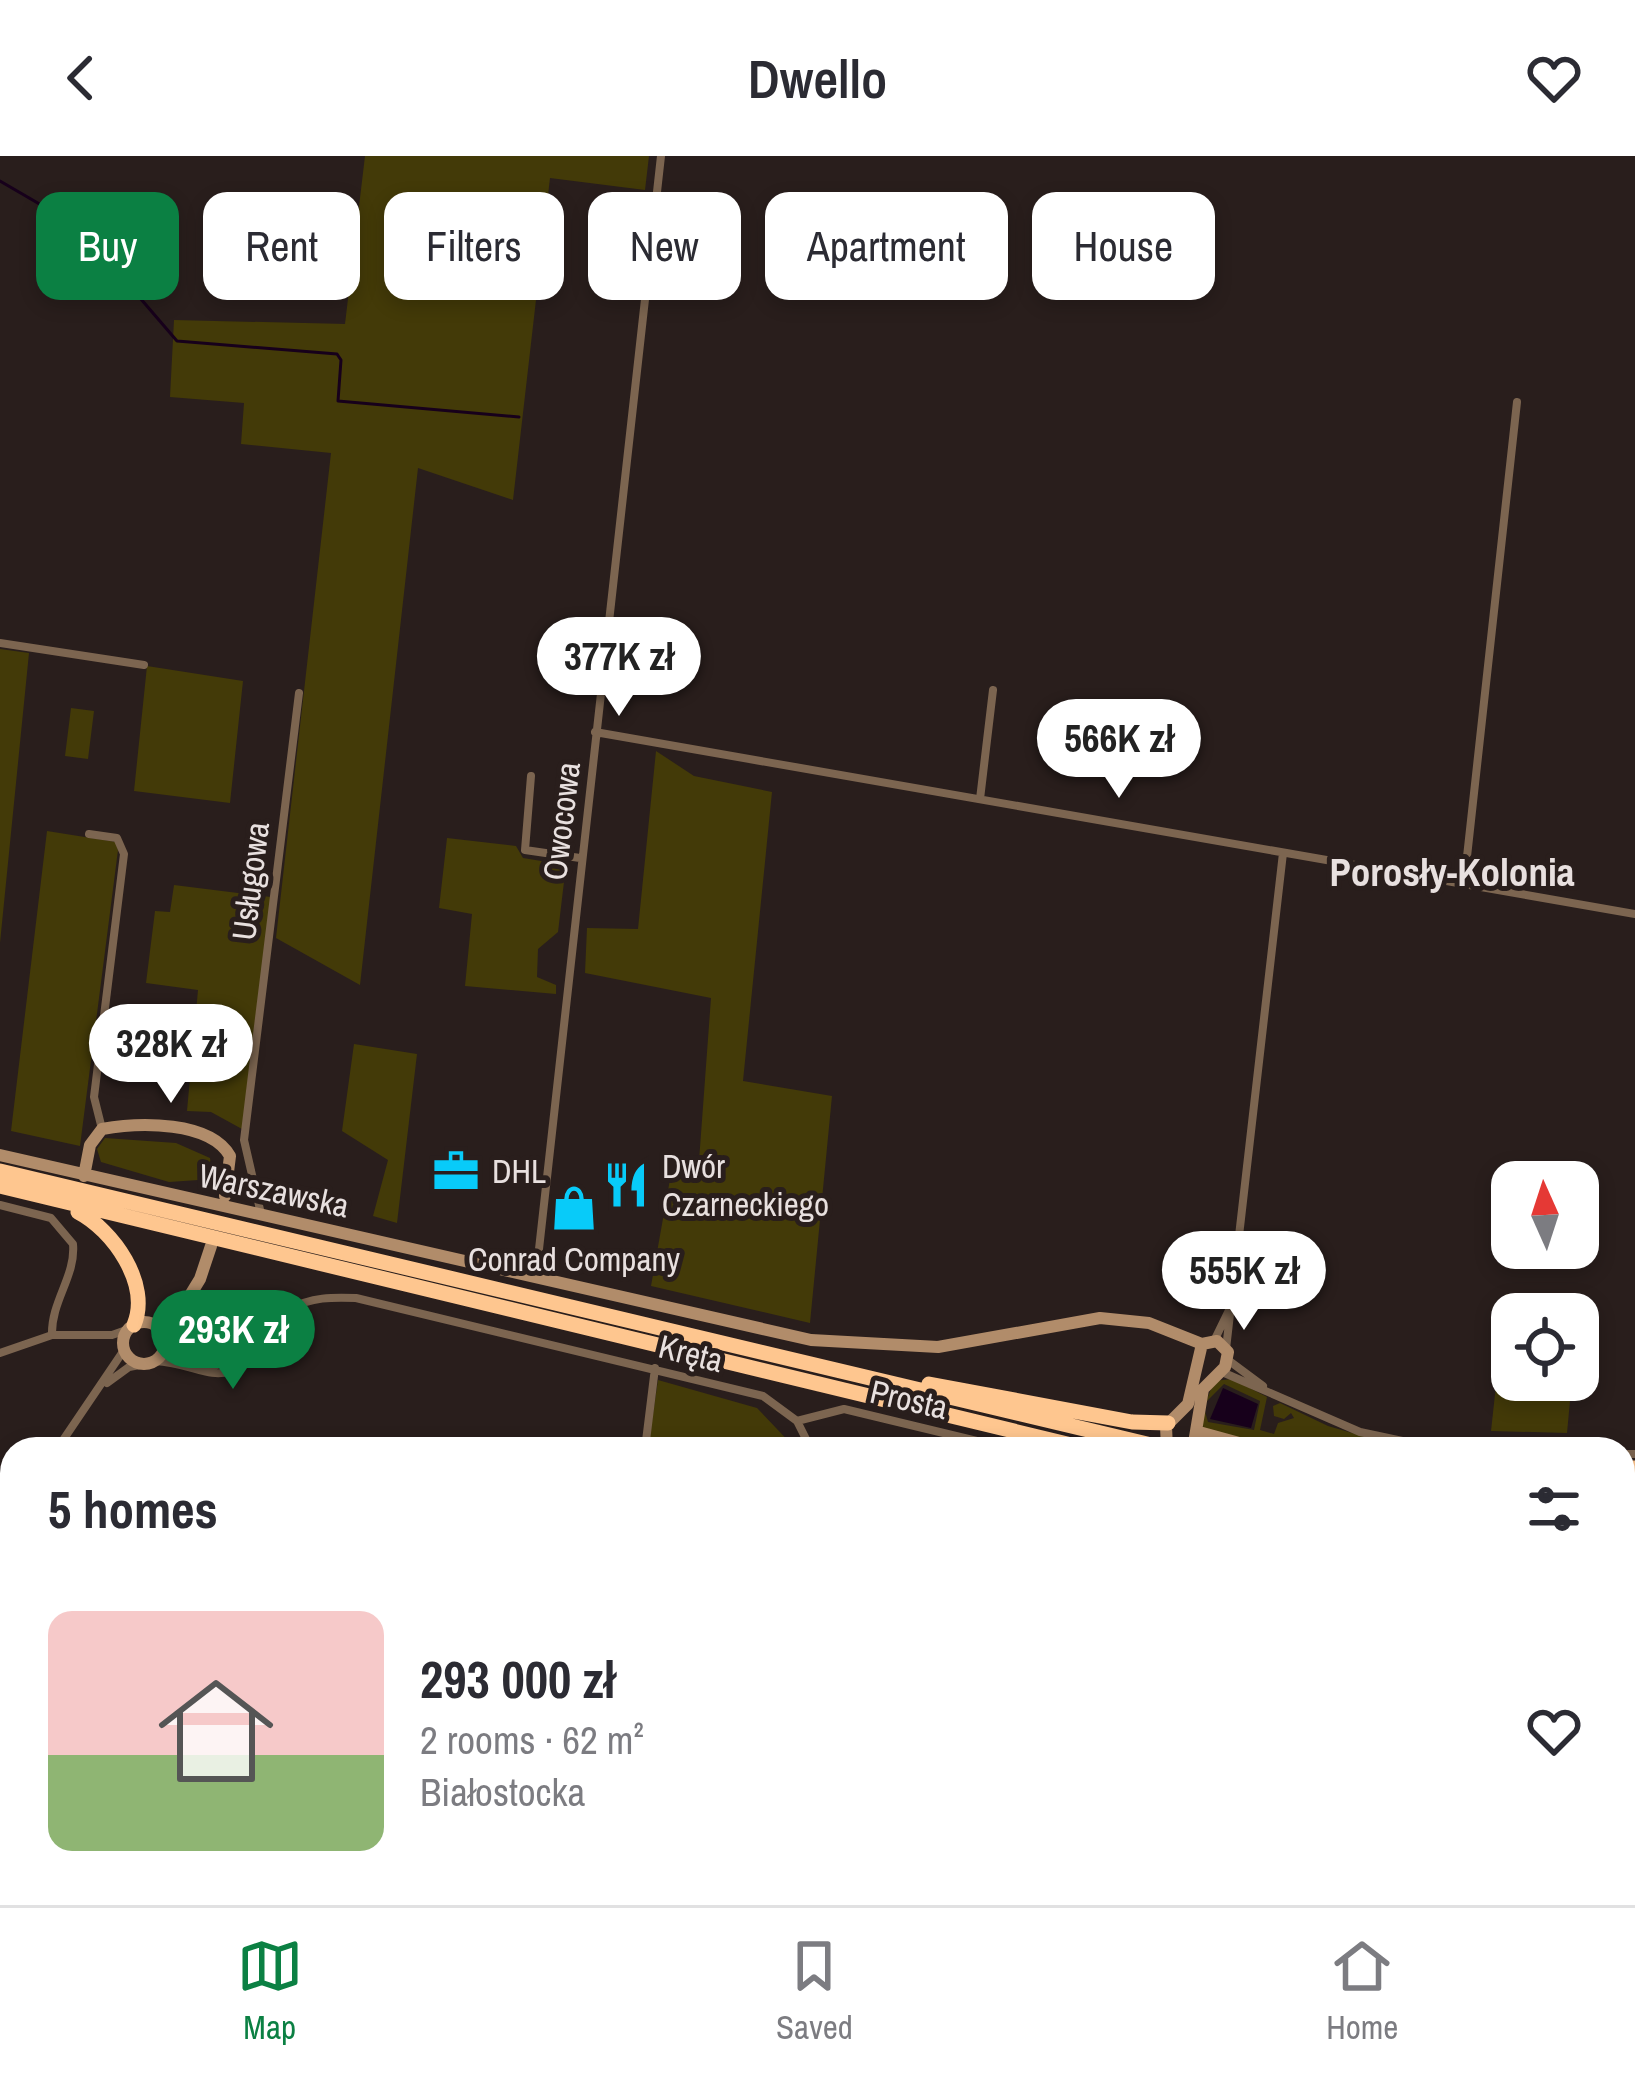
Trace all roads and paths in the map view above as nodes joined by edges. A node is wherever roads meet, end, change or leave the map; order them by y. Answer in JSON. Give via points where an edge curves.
{"nodes":[{"id":1,"x":661,"y":156,"type":"edge"},
{"id":2,"x":1517,"y":402,"type":"dead end"},
{"id":3,"x":0,"y":643,"type":"edge"},
{"id":4,"x":144,"y":665,"type":"dead end"},
{"id":5,"x":993,"y":690,"type":"dead end"},
{"id":6,"x":299,"y":694,"type":"dead end"},
{"id":7,"x":595,"y":732,"type":"junction"},
{"id":8,"x":531,"y":776,"type":"dead end"},
{"id":9,"x":980,"y":799,"type":"junction"},
{"id":10,"x":89,"y":834,"type":"dead end"},
{"id":11,"x":1283,"y":853,"type":"junction"},
{"id":12,"x":580,"y":858,"type":"junction"},
{"id":13,"x":1464,"y":884,"type":"junction"},
{"id":14,"x":1635,"y":914,"type":"edge"},
{"id":15,"x":102,"y":1129,"type":"junction"},
{"id":16,"x":0,"y":1155,"type":"edge"},
{"id":17,"x":0,"y":1171,"type":"edge"},
{"id":18,"x":85,"y":1176,"type":"junction"},
{"id":19,"x":0,"y":1186,"type":"edge"},
{"id":20,"x":225,"y":1196,"type":"dead end"},
{"id":21,"x":42,"y":1197,"type":"junction"},
{"id":22,"x":0,"y":1205,"type":"edge"},
{"id":23,"x":260,"y":1216,"type":"junction"},
{"id":24,"x":211,"y":1246,"type":"dead end"},
{"id":25,"x":536,"y":1278,"type":"junction"},
{"id":26,"x":191,"y":1296,"type":"junction"},
{"id":27,"x":137,"y":1326,"type":"junction"},
{"id":28,"x":269,"y":1326,"type":"junction"},
{"id":29,"x":95,"y":1334,"type":"junction"},
{"id":30,"x":52,"y":1335,"type":"junction"},
{"id":31,"x":164,"y":1341,"type":"junction"},
{"id":32,"x":123,"y":1348,"type":"junction"},
{"id":33,"x":0,"y":1353,"type":"edge"},
{"id":34,"x":1212,"y":1357,"type":"junction"},
{"id":35,"x":150,"y":1363,"type":"junction"},
{"id":36,"x":655,"y":1368,"type":"junction"},
{"id":37,"x":853,"y":1375,"type":"junction"},
{"id":38,"x":96,"y":1391,"type":"junction"},
{"id":39,"x":1174,"y":1419,"type":"junction"},
{"id":40,"x":797,"y":1421,"type":"junction"},
{"id":41,"x":1197,"y":1427,"type":"junction"},
{"id":42,"x":65,"y":1437,"type":"edge"},
{"id":43,"x":647,"y":1437,"type":"edge"},
{"id":44,"x":805,"y":1437,"type":"edge"},
{"id":45,"x":960,"y":1437,"type":"edge"},
{"id":46,"x":1038,"y":1437,"type":"edge"},
{"id":47,"x":1115,"y":1437,"type":"edge"},
{"id":48,"x":1170,"y":1437,"type":"edge"},
{"id":49,"x":1195,"y":1437,"type":"edge"},
{"id":50,"x":1226,"y":1437,"type":"edge"},
{"id":51,"x":1384,"y":1437,"type":"edge"}],
"edges":[{"from":1,"to":7,"type":"street","name":"Owocowa"},
{"from":2,"to":13,"type":"street"},
{"from":3,"to":4,"type":"street"},
{"from":5,"to":9,"type":"street"},
{"from":6,"to":23,"type":"street","name":"Usługowa","via":[[244,1140]]},
{"from":7,"to":9,"type":"street"},
{"from":7,"to":12,"type":"street","name":"Owocowa"},
{"from":8,"to":12,"type":"street","via":[[525,850]]},
{"from":9,"to":11,"type":"street"},
{"from":10,"to":15,"type":"street","via":[[117,838],[124,854],[94,1097]]},
{"from":11,"to":13,"type":"street"},
{"from":11,"to":34,"type":"street","via":[[1235,1297]]},
{"from":12,"to":25,"type":"street","name":"Owocowa"},
{"from":13,"to":14,"type":"street"},
{"from":15,"to":18,"type":"street"},
{"from":15,"to":20,"type":"street","via":[[212,1135],[230,1156]]},
{"from":16,"to":18,"type":"street","name":"Warszawska"},
{"from":17,"to":37,"type":"highway"},
{"from":18,"to":23,"type":"street","name":"Warszawska"},
{"from":19,"to":21,"type":"highway"},
{"from":21,"to":27,"type":"highway","via":[[89,1218],[121,1251]]},
{"from":21,"to":46,"type":"highway"},
{"from":22,"to":30,"type":"street","via":[[51,1218],[69,1233],[74,1256]]},
{"from":23,"to":25,"type":"street","name":"Warszawska"},
{"from":24,"to":26,"type":"street"},
{"from":25,"to":34,"type":"street","name":"Warszawska","via":[[764,1333],[866,1345],[949,1346],[1100,1318],[1165,1328]]},
{"from":26,"to":27,"type":"street"},
{"from":26,"to":31,"type":"street"},
{"from":27,"to":29,"type":"street"},
{"from":27,"to":31,"type":"street"},
{"from":27,"to":32,"type":"street"},
{"from":28,"to":31,"type":"street","via":[[215,1366],[188,1362]]},
{"from":28,"to":35,"type":"street","via":[[245,1360],[223,1373]]},
{"from":28,"to":36,"type":"street","name":"Kręta","via":[[305,1302],[356,1298]]},
{"from":29,"to":30,"type":"street"},
{"from":29,"to":32,"type":"street"},
{"from":30,"to":33,"type":"street"},
{"from":31,"to":35,"type":"street"},
{"from":32,"to":35,"type":"street","via":[[130,1359]]},
{"from":32,"to":38,"type":"street"},
{"from":34,"to":39,"type":"street"},
{"from":34,"to":41,"type":"street"},
{"from":34,"to":51,"type":"street","via":[[1269,1391]]},
{"from":35,"to":38,"type":"street","via":[[129,1367]]},
{"from":36,"to":40,"type":"street","name":"Kręta","via":[[763,1396]]},
{"from":36,"to":43,"type":"street"},
{"from":37,"to":39,"type":"highway","via":[[1132,1422]]},
{"from":37,"to":47,"type":"highway"},
{"from":38,"to":42,"type":"street"},
{"from":39,"to":41,"type":"street"},
{"from":39,"to":48,"type":"street"},
{"from":40,"to":44,"type":"street"},
{"from":40,"to":45,"type":"street","name":"Prosta","via":[[844,1409]]},
{"from":41,"to":49,"type":"street"},
{"from":41,"to":50,"type":"street"}]}
